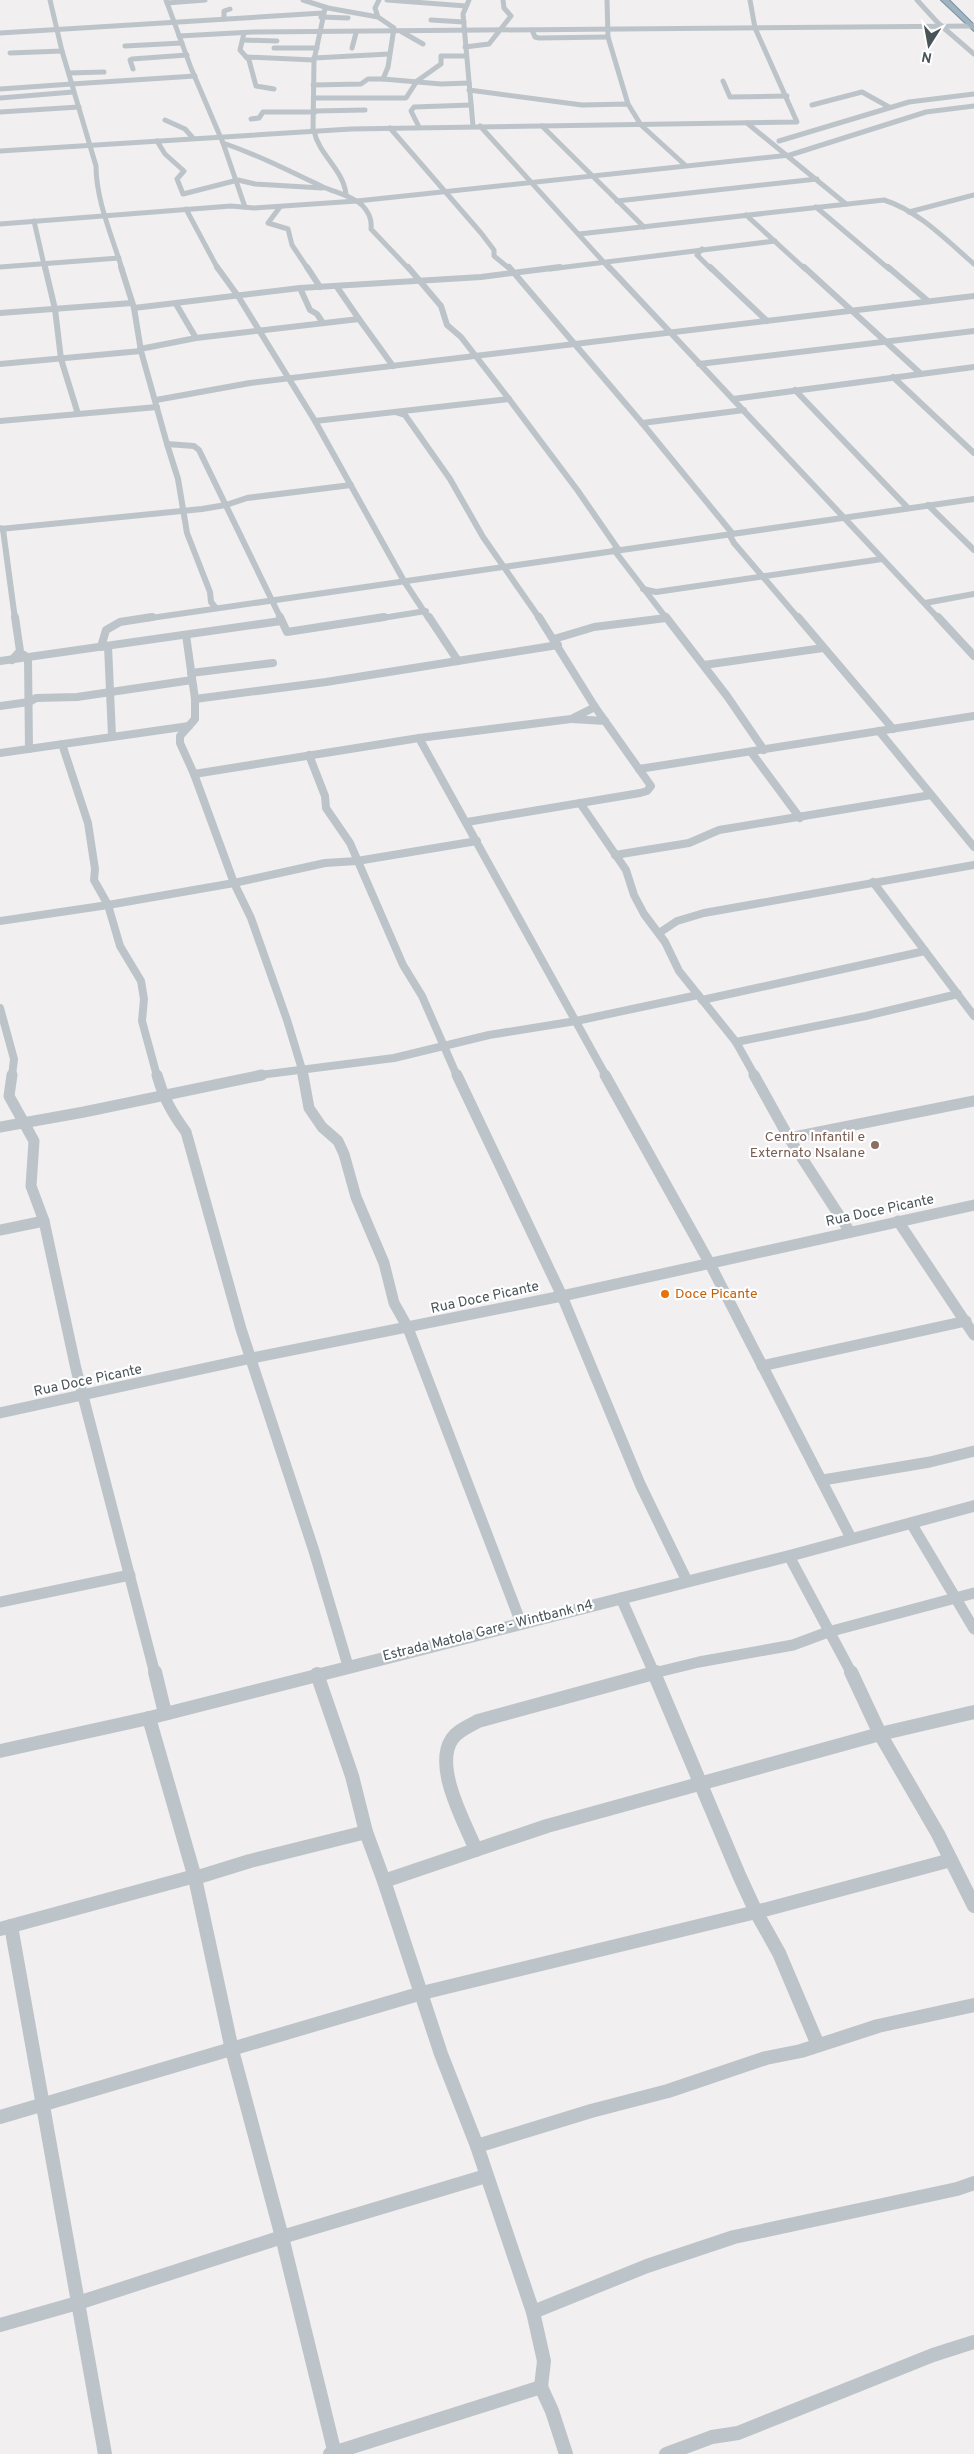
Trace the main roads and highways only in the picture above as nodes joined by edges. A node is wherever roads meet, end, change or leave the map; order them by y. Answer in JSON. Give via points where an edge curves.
{"nodes":[{"id":1,"x":945,"y":0,"type":"edge"},
{"id":2,"x":952,"y":0,"type":"edge"},
{"id":3,"x":973,"y":26,"type":"edge"}],
"edges":[{"from":1,"to":3,"type":"highway"},
{"from":2,"to":3,"type":"highway"}]}
